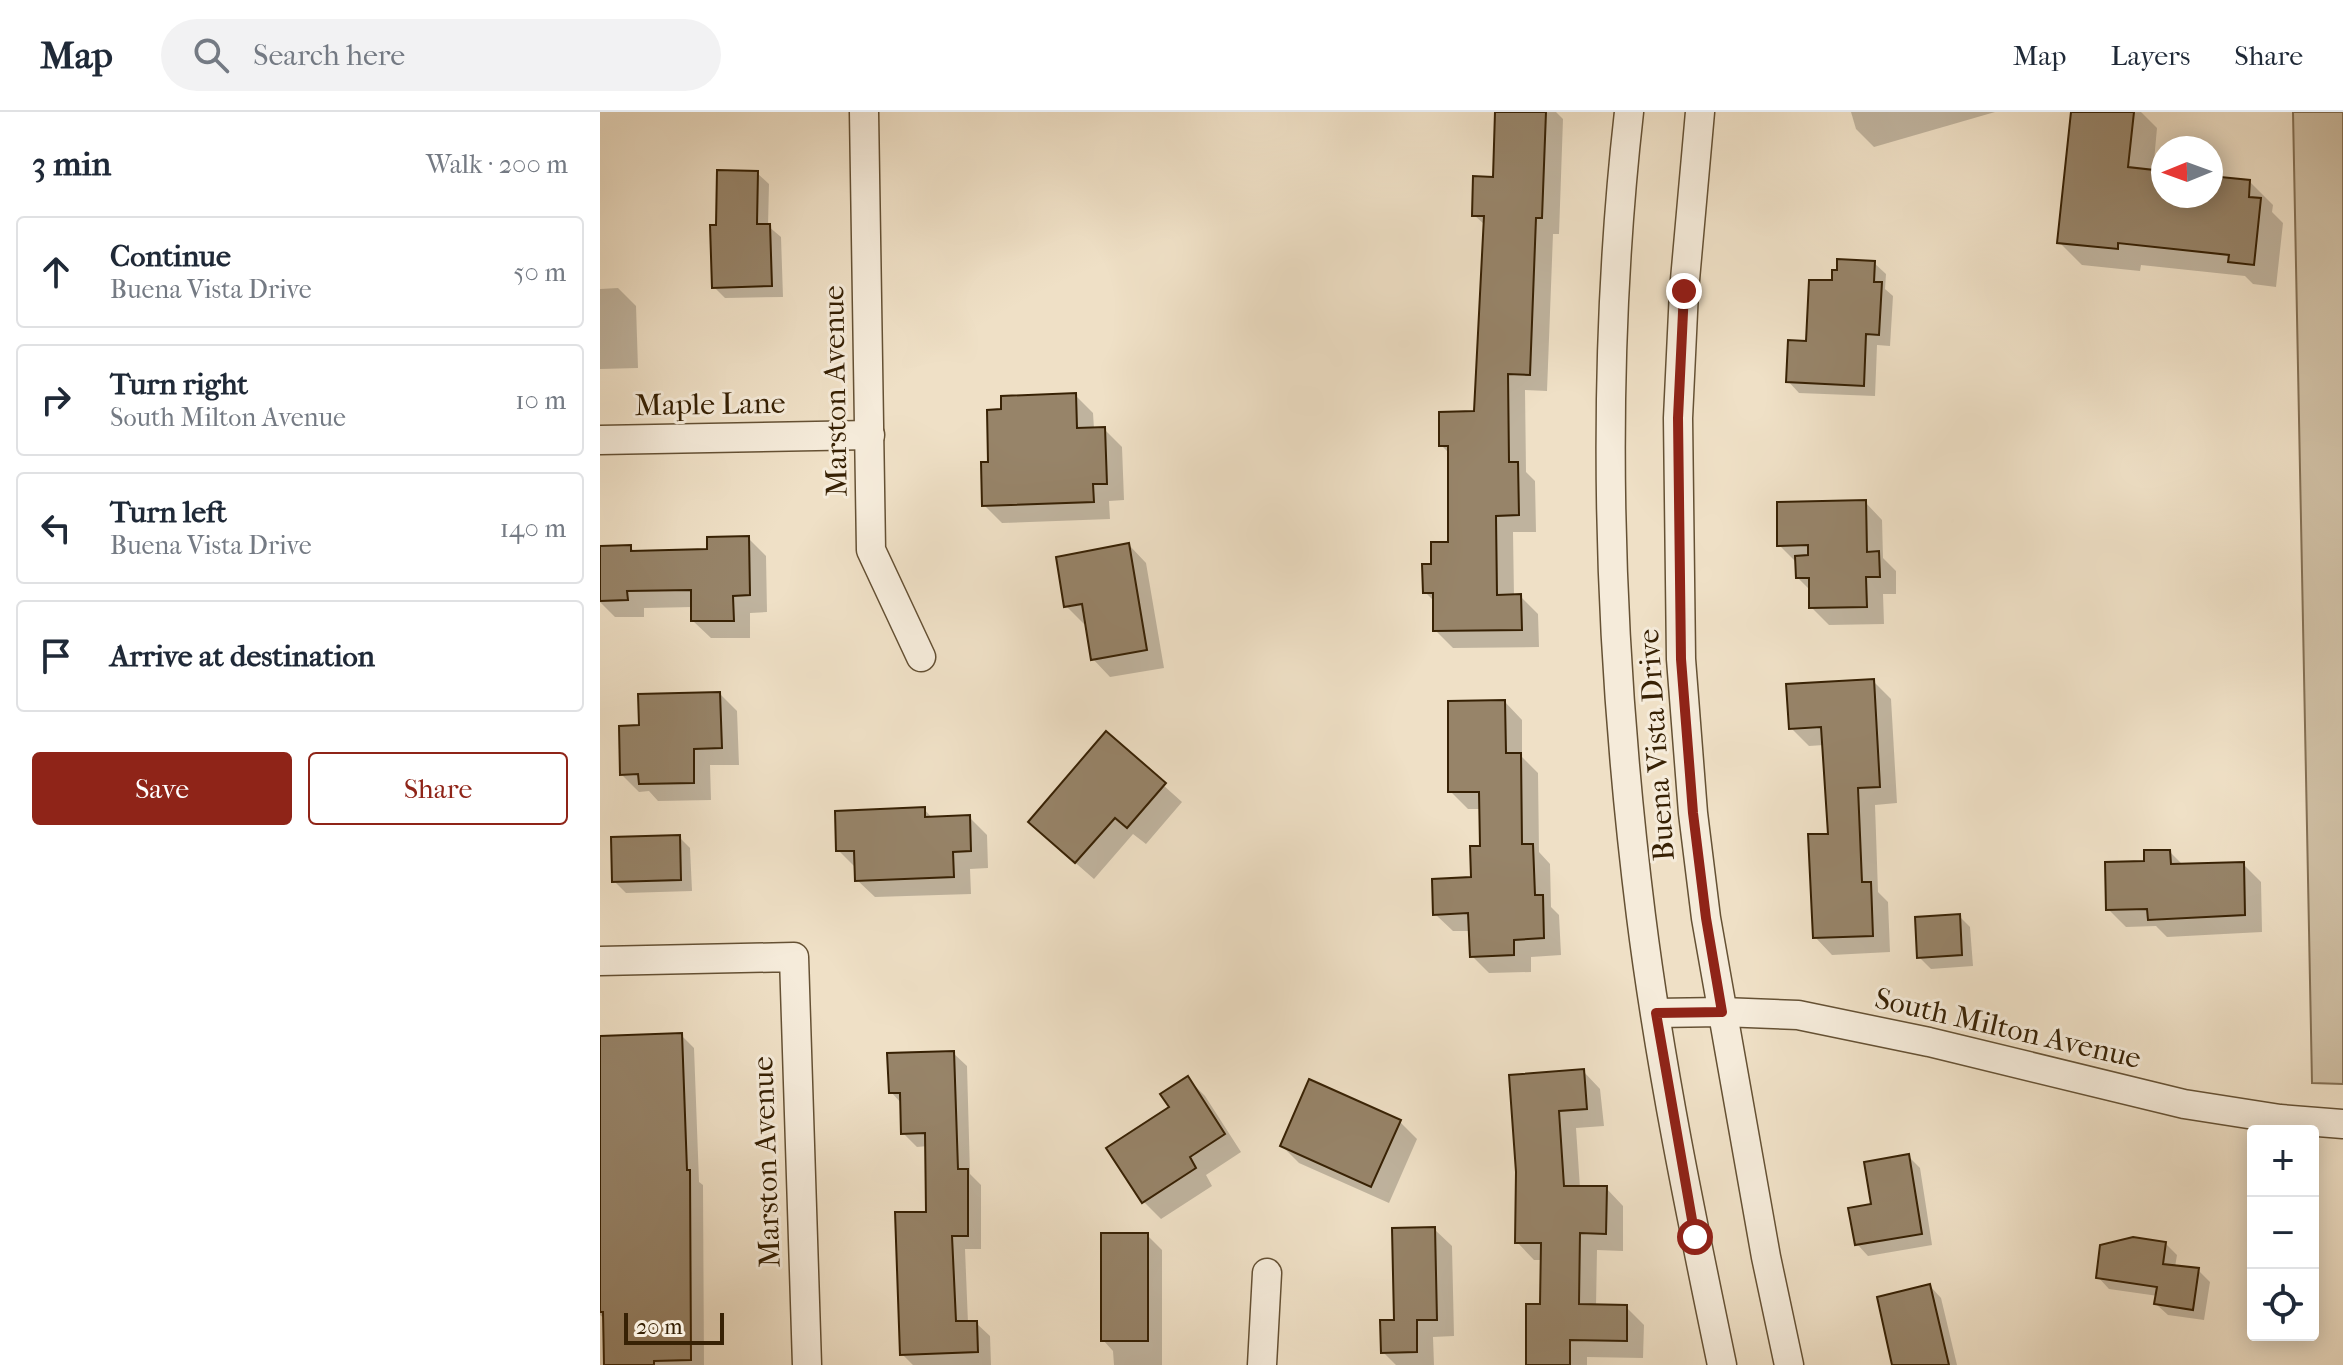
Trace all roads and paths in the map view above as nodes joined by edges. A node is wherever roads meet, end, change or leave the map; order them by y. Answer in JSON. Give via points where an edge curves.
{"nodes":[{"id":1,"x":864,"y":112,"type":"edge"},
{"id":2,"x":1629,"y":112,"type":"edge"},
{"id":3,"x":1700,"y":112,"type":"edge"},
{"id":4,"x":870,"y":435,"type":"junction"},
{"id":5,"x":600,"y":440,"type":"edge"},
{"id":6,"x":921,"y":657,"type":"dead end"},
{"id":7,"x":600,"y":961,"type":"edge"},
{"id":8,"x":1722,"y":1012,"type":"junction"},
{"id":9,"x":1656,"y":1013,"type":"junction"},
{"id":10,"x":2343,"y":1124,"type":"edge"},
{"id":11,"x":1267,"y":1273,"type":"dead end"},
{"id":12,"x":807,"y":1365,"type":"edge"},
{"id":13,"x":1262,"y":1365,"type":"edge"},
{"id":14,"x":1722,"y":1365,"type":"edge"},
{"id":15,"x":1789,"y":1365,"type":"edge"}],
"edges":[{"from":1,"to":4,"type":"street","name":"Marston Avenue"},
{"from":2,"to":9,"type":"street","name":"Buena Vista Drive","via":[[1616,295],[1613,537],[1629,808]]},
{"from":3,"to":8,"type":"street","name":"Buena Vista Drive","via":[[1678,418],[1681,659],[1693,813]]},
{"from":4,"to":5,"type":"street","name":"Maple Lane"},
{"from":4,"to":6,"type":"street","name":"Marston Avenue","via":[[871,550]]},
{"from":7,"to":12,"type":"street","name":"Marston Avenue","via":[[794,957]]},
{"from":8,"to":9,"type":"street","name":"South Milton Avenue"},
{"from":8,"to":10,"type":"street","name":"South Milton Avenue","via":[[1798,1015],[2184,1104]]},
{"from":8,"to":15,"type":"street","name":"Buena Vista Drive"},
{"from":9,"to":14,"type":"street","name":"Buena Vista Drive"},
{"from":11,"to":13,"type":"street"}]}
